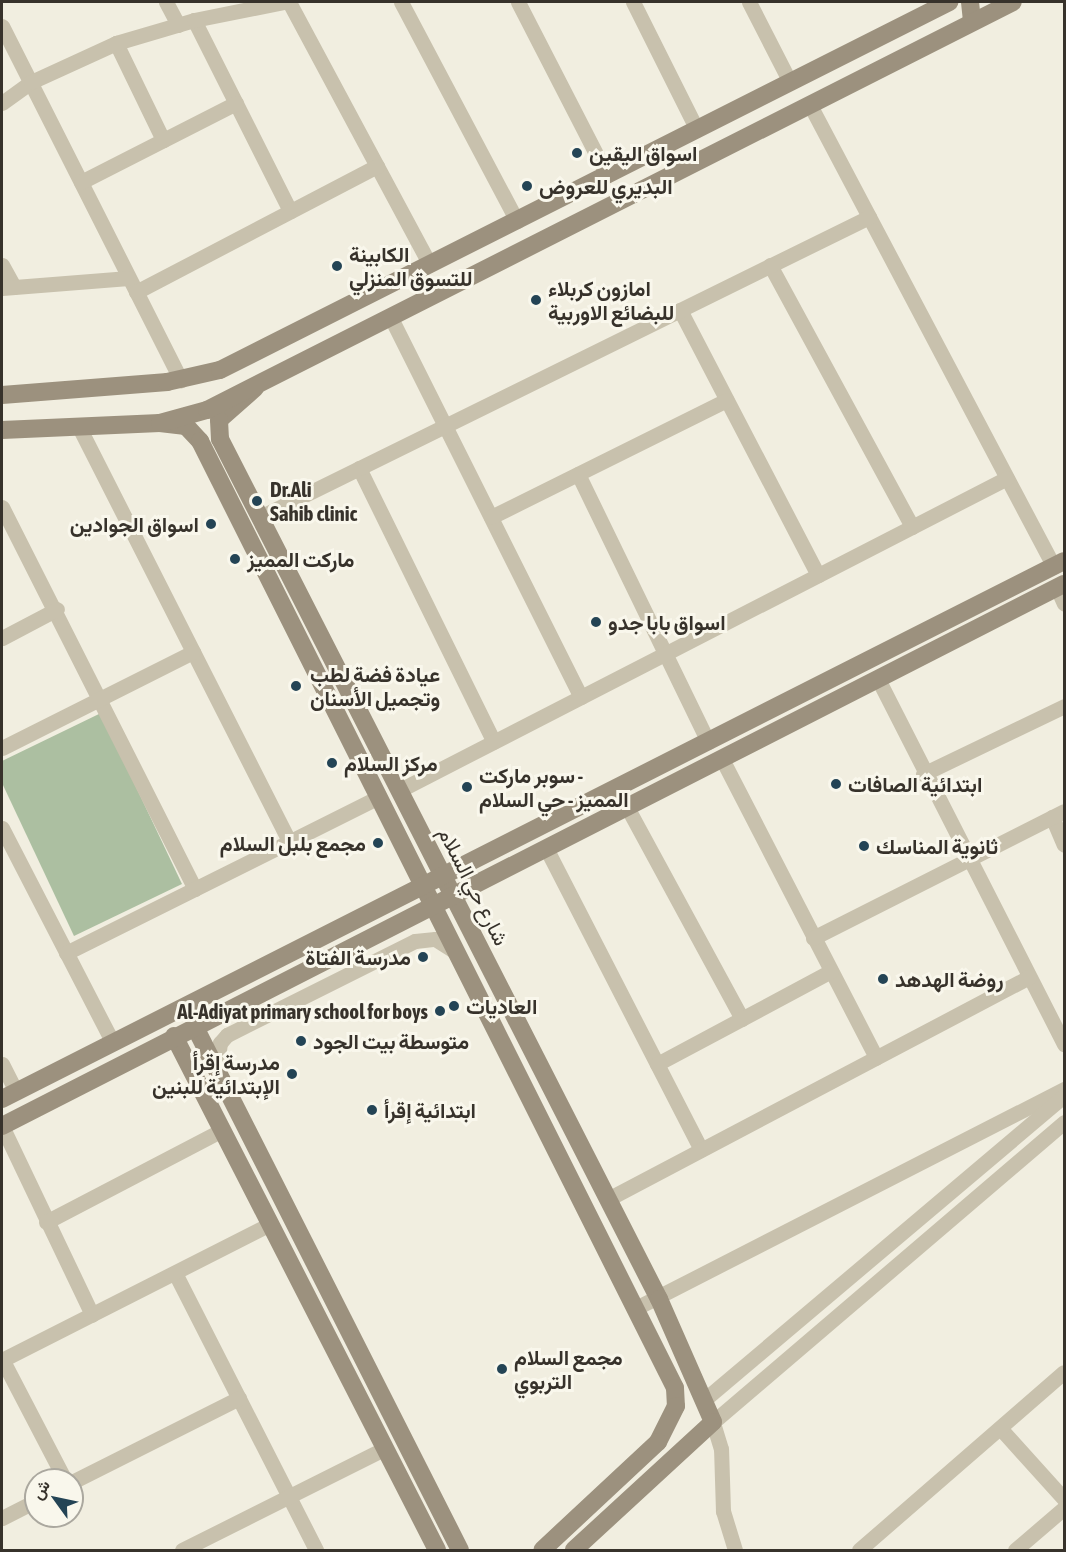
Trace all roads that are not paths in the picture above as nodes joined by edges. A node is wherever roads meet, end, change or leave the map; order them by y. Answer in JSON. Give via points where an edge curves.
{"nodes":[{"id":1,"x":166,"y":2,"type":"edge"},
{"id":2,"x":284,"y":2,"type":"edge"},
{"id":3,"x":289,"y":2,"type":"edge"},
{"id":4,"x":401,"y":2,"type":"edge"},
{"id":5,"x":518,"y":2,"type":"edge"},
{"id":6,"x":633,"y":2,"type":"edge"},
{"id":7,"x":749,"y":2,"type":"edge"},
{"id":8,"x":949,"y":2,"type":"edge"},
{"id":9,"x":970,"y":2,"type":"edge"},
{"id":10,"x":1010,"y":2,"type":"edge"},
{"id":11,"x":194,"y":20,"type":"junction"},
{"id":12,"x":972,"y":22,"type":"junction"},
{"id":13,"x":178,"y":25,"type":"junction"},
{"id":14,"x":2,"y":26,"type":"edge"},
{"id":15,"x":116,"y":43,"type":"junction"},
{"id":16,"x":31,"y":82,"type":"junction"},
{"id":17,"x":790,"y":82,"type":"junction"},
{"id":18,"x":2,"y":103,"type":"edge"},
{"id":19,"x":236,"y":103,"type":"junction"},
{"id":20,"x":810,"y":105,"type":"junction"},
{"id":21,"x":697,"y":130,"type":"junction"},
{"id":22,"x":163,"y":140,"type":"junction"},
{"id":23,"x":377,"y":166,"type":"junction"},
{"id":24,"x":607,"y":176,"type":"junction"},
{"id":25,"x":81,"y":182,"type":"junction"},
{"id":26,"x":290,"y":211,"type":"junction"},
{"id":27,"x":869,"y":217,"type":"junction"},
{"id":28,"x":517,"y":221,"type":"junction"},
{"id":29,"x":474,"y":243,"type":"junction"},
{"id":30,"x":433,"y":263,"type":"junction"},
{"id":31,"x":2,"y":265,"type":"edge"},
{"id":32,"x":770,"y":265,"type":"junction"},
{"id":33,"x":484,"y":271,"type":"junction"},
{"id":34,"x":133,"y":285,"type":"junction"},
{"id":35,"x":8,"y":287,"type":"edge"},
{"id":36,"x":448,"y":289,"type":"junction"},
{"id":37,"x":680,"y":310,"type":"junction"},
{"id":38,"x":391,"y":318,"type":"junction"},
{"id":39,"x":181,"y":380,"type":"junction"},
{"id":40,"x":255,"y":388,"type":"junction"},
{"id":41,"x":2,"y":394,"type":"edge"},
{"id":42,"x":727,"y":400,"type":"junction"},
{"id":43,"x":160,"y":423,"type":"junction"},
{"id":44,"x":78,"y":425,"type":"junction"},
{"id":45,"x":445,"y":426,"type":"junction"},
{"id":46,"x":2,"y":430,"type":"edge"},
{"id":47,"x":359,"y":468,"type":"junction"},
{"id":48,"x":238,"y":472,"type":"junction"},
{"id":49,"x":578,"y":474,"type":"junction"},
{"id":50,"x":1007,"y":478,"type":"junction"},
{"id":51,"x":220,"y":480,"type":"junction"},
{"id":52,"x":3,"y":514,"type":"edge"},
{"id":53,"x":260,"y":517,"type":"junction"},
{"id":54,"x":490,"y":517,"type":"junction"},
{"id":55,"x":912,"y":527,"type":"junction"},
{"id":56,"x":1059,"y":564,"type":"edge"},
{"id":57,"x":818,"y":575,"type":"junction"},
{"id":58,"x":1062,"y":592,"type":"edge"},
{"id":59,"x":57,"y":609,"type":"junction"},
{"id":60,"x":964,"y":612,"type":"junction"},
{"id":61,"x":947,"y":621,"type":"junction"},
{"id":62,"x":972,"y":632,"type":"junction"},
{"id":63,"x":2,"y":638,"type":"edge"},
{"id":64,"x":954,"y":640,"type":"junction"},
{"id":65,"x":193,"y":652,"type":"junction"},
{"id":66,"x":665,"y":654,"type":"junction"},
{"id":67,"x":878,"y":679,"type":"junction"},
{"id":68,"x":580,"y":697,"type":"junction"},
{"id":69,"x":101,"y":698,"type":"junction"},
{"id":70,"x":1065,"y":706,"type":"edge"},
{"id":71,"x":708,"y":741,"type":"junction"},
{"id":72,"x":494,"y":742,"type":"junction"},
{"id":73,"x":2,"y":748,"type":"edge"},
{"id":74,"x":722,"y":759,"type":"junction"},
{"id":75,"x":923,"y":774,"type":"junction"},
{"id":76,"x":400,"y":790,"type":"junction"},
{"id":77,"x":379,"y":797,"type":"junction"},
{"id":78,"x":627,"y":807,"type":"junction"},
{"id":79,"x":1058,"y":814,"type":"edge"},
{"id":80,"x":2,"y":828,"type":"edge"},
{"id":81,"x":425,"y":840,"type":"junction"},
{"id":82,"x":290,"y":842,"type":"junction"},
{"id":83,"x":1065,"y":845,"type":"edge"},
{"id":84,"x":546,"y":848,"type":"junction"},
{"id":85,"x":405,"y":849,"type":"junction"},
{"id":86,"x":968,"y":860,"type":"junction"},
{"id":87,"x":450,"y":872,"type":"junction"},
{"id":88,"x":424,"y":886,"type":"junction"},
{"id":89,"x":195,"y":889,"type":"junction"},
{"id":90,"x":461,"y":891,"type":"junction"},
{"id":91,"x":405,"y":895,"type":"junction"},
{"id":92,"x":434,"y":906,"type":"junction"},
{"id":93,"x":412,"y":916,"type":"junction"},
{"id":94,"x":813,"y":938,"type":"junction"},
{"id":95,"x":66,"y":953,"type":"junction"},
{"id":96,"x":457,"y":953,"type":"junction"},
{"id":97,"x":831,"y":971,"type":"junction"},
{"id":98,"x":1029,"y":977,"type":"junction"},
{"id":99,"x":742,"y":1019,"type":"junction"},
{"id":100,"x":195,"y":1027,"type":"junction"},
{"id":101,"x":109,"y":1035,"type":"dead end"},
{"id":102,"x":174,"y":1036,"type":"junction"},
{"id":103,"x":1065,"y":1044,"type":"edge"},
{"id":104,"x":876,"y":1058,"type":"junction"},
{"id":105,"x":2,"y":1064,"type":"edge"},
{"id":106,"x":657,"y":1064,"type":"junction"},
{"id":107,"x":217,"y":1070,"type":"junction"},
{"id":108,"x":1065,"y":1089,"type":"edge"},
{"id":109,"x":9,"y":1095,"type":"edge"},
{"id":110,"x":1065,"y":1095,"type":"edge"},
{"id":111,"x":1065,"y":1122,"type":"edge"},
{"id":112,"x":2,"y":1126,"type":"edge"},
{"id":113,"x":222,"y":1130,"type":"junction"},
{"id":114,"x":701,"y":1149,"type":"junction"},
{"id":115,"x":266,"y":1168,"type":"junction"},
{"id":116,"x":248,"y":1181,"type":"junction"},
{"id":117,"x":280,"y":1195,"type":"junction"},
{"id":118,"x":608,"y":1199,"type":"junction"},
{"id":119,"x":259,"y":1203,"type":"junction"},
{"id":120,"x":45,"y":1222,"type":"junction"},
{"id":121,"x":270,"y":1224,"type":"junction"},
{"id":122,"x":175,"y":1274,"type":"junction"},
{"id":123,"x":659,"y":1299,"type":"junction"},
{"id":124,"x":636,"y":1308,"type":"junction"},
{"id":125,"x":92,"y":1315,"type":"junction"},
{"id":126,"x":2,"y":1360,"type":"edge"},
{"id":127,"x":1065,"y":1372,"type":"edge"},
{"id":128,"x":239,"y":1398,"type":"junction"},
{"id":129,"x":704,"y":1400,"type":"junction"},
{"id":130,"x":713,"y":1422,"type":"junction"},
{"id":131,"x":1000,"y":1428,"type":"junction"},
{"id":132,"x":384,"y":1449,"type":"junction"},
{"id":133,"x":59,"y":1468,"type":"edge"},
{"id":134,"x":84,"y":1476,"type":"edge"},
{"id":135,"x":288,"y":1496,"type":"junction"},
{"id":136,"x":1065,"y":1499,"type":"edge"},
{"id":137,"x":24,"y":1507,"type":"edge"},
{"id":138,"x":1065,"y":1508,"type":"edge"},
{"id":139,"x":2,"y":1518,"type":"edge"},
{"id":140,"x":207,"y":1545,"type":"edge"},
{"id":141,"x":182,"y":1551,"type":"edge"},
{"id":142,"x":316,"y":1551,"type":"edge"},
{"id":143,"x":437,"y":1551,"type":"edge"},
{"id":144,"x":460,"y":1551,"type":"edge"},
{"id":145,"x":542,"y":1551,"type":"edge"},
{"id":146,"x":574,"y":1551,"type":"edge"},
{"id":147,"x":735,"y":1551,"type":"edge"},
{"id":148,"x":859,"y":1551,"type":"edge"},
{"id":149,"x":1015,"y":1551,"type":"edge"}],
"edges":[{"from":1,"to":13,"type":"street"},
{"from":2,"to":11,"type":"street"},
{"from":3,"to":23,"type":"street"},
{"from":4,"to":28,"type":"street"},
{"from":5,"to":24,"type":"street"},
{"from":6,"to":21,"type":"street"},
{"from":7,"to":17,"type":"street"},
{"from":8,"to":17,"type":"main road"},
{"from":9,"to":12,"type":"main road"},
{"from":10,"to":12,"type":"main road"},
{"from":11,"to":13,"type":"street"},
{"from":11,"to":19,"type":"street"},
{"from":12,"to":20,"type":"main road"},
{"from":13,"to":15,"type":"street"},
{"from":14,"to":16,"type":"street"},
{"from":15,"to":16,"type":"street"},
{"from":15,"to":22,"type":"street"},
{"from":16,"to":18,"type":"street"},
{"from":16,"to":25,"type":"street"},
{"from":17,"to":21,"type":"main road"},
{"from":19,"to":22,"type":"street"},
{"from":19,"to":26,"type":"street"},
{"from":20,"to":27,"type":"street"},
{"from":20,"to":33,"type":"main road"},
{"from":21,"to":24,"type":"main road"},
{"from":22,"to":25,"type":"street"},
{"from":23,"to":26,"type":"street"},
{"from":23,"to":30,"type":"street"},
{"from":24,"to":28,"type":"main road"},
{"from":25,"to":34,"type":"street"},
{"from":26,"to":34,"type":"street"},
{"from":27,"to":32,"type":"street"},
{"from":27,"to":50,"type":"street"},
{"from":28,"to":29,"type":"main road"},
{"from":29,"to":30,"type":"main road"},
{"from":29,"to":33,"type":"main road","via":[[473,259]]},
{"from":30,"to":36,"type":"main road","via":[[448,273]]},
{"from":30,"to":39,"type":"main road","via":[[245,359]]},
{"from":31,"to":35,"type":"street"},
{"from":32,"to":37,"type":"street"},
{"from":32,"to":55,"type":"street"},
{"from":33,"to":36,"type":"main road"},
{"from":34,"to":35,"type":"street"},
{"from":34,"to":39,"type":"street"},
{"from":36,"to":38,"type":"main road"},
{"from":37,"to":42,"type":"street"},
{"from":37,"to":45,"type":"street"},
{"from":38,"to":40,"type":"main road"},
{"from":38,"to":45,"type":"street"},
{"from":39,"to":41,"type":"main road"},
{"from":40,"to":43,"type":"main road","via":[[207,410]]},
{"from":40,"to":48,"type":"main road","name":"شارع حي السلام","via":[[219,420],[220,439]]},
{"from":42,"to":49,"type":"street"},
{"from":42,"to":57,"type":"street"},
{"from":43,"to":44,"type":"main road"},
{"from":43,"to":51,"type":"main road","via":[[180,424],[196,434]]},
{"from":44,"to":46,"type":"main road"},
{"from":44,"to":65,"type":"street"},
{"from":45,"to":47,"type":"street"},
{"from":45,"to":54,"type":"street"},
{"from":47,"to":53,"type":"street"},
{"from":47,"to":72,"type":"street"},
{"from":48,"to":51,"type":"main road"},
{"from":48,"to":53,"type":"main road","name":"شارع حي السلام"},
{"from":49,"to":54,"type":"street"},
{"from":49,"to":66,"type":"street"},
{"from":50,"to":55,"type":"street"},
{"from":50,"to":56,"type":"street"},
{"from":51,"to":77,"type":"main road"},
{"from":52,"to":59,"type":"street"},
{"from":53,"to":76,"type":"main road","name":"شارع حي السلام"},
{"from":54,"to":68,"type":"street"},
{"from":55,"to":57,"type":"street"},
{"from":56,"to":60,"type":"main road"},
{"from":57,"to":66,"type":"street"},
{"from":58,"to":62,"type":"main road"},
{"from":59,"to":63,"type":"street"},
{"from":59,"to":69,"type":"street"},
{"from":60,"to":61,"type":"main road"},
{"from":60,"to":62,"type":"main road","via":[[962,626]]},
{"from":61,"to":64,"type":"main road","via":[[956,626]]},
{"from":61,"to":71,"type":"main road"},
{"from":62,"to":64,"type":"main road"},
{"from":64,"to":67,"type":"main road"},
{"from":65,"to":69,"type":"street"},
{"from":65,"to":82,"type":"street"},
{"from":66,"to":68,"type":"street"},
{"from":66,"to":71,"type":"street"},
{"from":67,"to":74,"type":"main road"},
{"from":67,"to":75,"type":"street"},
{"from":68,"to":72,"type":"street"},
{"from":69,"to":73,"type":"street"},
{"from":69,"to":89,"type":"street"},
{"from":70,"to":75,"type":"street"},
{"from":71,"to":87,"type":"main road"},
{"from":72,"to":76,"type":"street"},
{"from":74,"to":78,"type":"main road"},
{"from":74,"to":94,"type":"street"},
{"from":75,"to":86,"type":"street"},
{"from":76,"to":81,"type":"main road","name":"شارع حي السلام"},
{"from":77,"to":82,"type":"street"},
{"from":77,"to":85,"type":"main road"},
{"from":78,"to":84,"type":"main road"},
{"from":78,"to":99,"type":"street"},
{"from":79,"to":83,"type":"street"},
{"from":79,"to":86,"type":"street"},
{"from":80,"to":95,"type":"street"},
{"from":81,"to":85,"type":"main road"},
{"from":81,"to":87,"type":"main road","name":"شارع حي السلام"},
{"from":82,"to":89,"type":"street"},
{"from":84,"to":90,"type":"main road"},
{"from":84,"to":106,"type":"street"},
{"from":85,"to":88,"type":"main road"},
{"from":86,"to":94,"type":"street"},
{"from":86,"to":98,"type":"street"},
{"from":87,"to":88,"type":"main road"},
{"from":87,"to":90,"type":"main road","name":"شارع حي السلام"},
{"from":88,"to":91,"type":"main road"},
{"from":88,"to":92,"type":"main road"},
{"from":89,"to":95,"type":"street"},
{"from":90,"to":92,"type":"main road"},
{"from":90,"to":118,"type":"main road","name":"شارع حي السلام"},
{"from":91,"to":93,"type":"main road","via":[[418,905]]},
{"from":91,"to":109,"type":"main road"},
{"from":92,"to":93,"type":"main road"},
{"from":92,"to":96,"type":"main road"},
{"from":93,"to":100,"type":"main road"},
{"from":94,"to":97,"type":"street"},
{"from":95,"to":101,"type":"street"},
{"from":96,"to":107,"type":"street","via":[[435,939],[415,940],[227,1035],[220,1042]]},
{"from":96,"to":124,"type":"main road"},
{"from":97,"to":99,"type":"street"},
{"from":97,"to":104,"type":"street"},
{"from":98,"to":103,"type":"street"},
{"from":98,"to":104,"type":"street"},
{"from":99,"to":106,"type":"street"},
{"from":100,"to":102,"type":"main road"},
{"from":100,"to":107,"type":"main road"},
{"from":102,"to":112,"type":"main road"},
{"from":102,"to":113,"type":"main road"},
{"from":104,"to":114,"type":"street"},
{"from":105,"to":109,"type":"street"},
{"from":106,"to":114,"type":"street"},
{"from":107,"to":115,"type":"main road"},
{"from":108,"to":123,"type":"street"},
{"from":110,"to":129,"type":"street"},
{"from":111,"to":130,"type":"street"},
{"from":112,"to":120,"type":"street"},
{"from":113,"to":116,"type":"main road"},
{"from":113,"to":120,"type":"street"},
{"from":114,"to":118,"type":"street"},
{"from":115,"to":116,"type":"main road","via":[[262,1182]]},
{"from":115,"to":117,"type":"main road"},
{"from":116,"to":119,"type":"main road"},
{"from":117,"to":119,"type":"main road","via":[[269,1191]]},
{"from":117,"to":144,"type":"main road"},
{"from":118,"to":123,"type":"main road","name":"شارع حي السلام"},
{"from":119,"to":121,"type":"main road"},
{"from":120,"to":125,"type":"street"},
{"from":121,"to":122,"type":"street"},
{"from":121,"to":132,"type":"main road"},
{"from":122,"to":125,"type":"street"},
{"from":122,"to":128,"type":"street"},
{"from":123,"to":124,"type":"street"},
{"from":123,"to":129,"type":"main road","name":"شارع حي السلام"},
{"from":124,"to":145,"type":"main road","via":[[675,1388],[676,1407],[658,1442]]},
{"from":125,"to":126,"type":"street"},
{"from":126,"to":133,"type":"street"},
{"from":127,"to":131,"type":"street"},
{"from":128,"to":134,"type":"street"},
{"from":128,"to":135,"type":"street"},
{"from":129,"to":130,"type":"main road","name":"شارع حي السلام"},
{"from":130,"to":146,"type":"main road"},
{"from":130,"to":147,"type":"street","via":[[721,1449],[723,1511]]},
{"from":131,"to":136,"type":"street"},
{"from":131,"to":148,"type":"street"},
{"from":132,"to":135,"type":"street"},
{"from":132,"to":143,"type":"main road"},
{"from":135,"to":140,"type":"street"},
{"from":135,"to":142,"type":"street"},
{"from":137,"to":139,"type":"street"},
{"from":138,"to":149,"type":"street"},
{"from":140,"to":141,"type":"street"}]}
